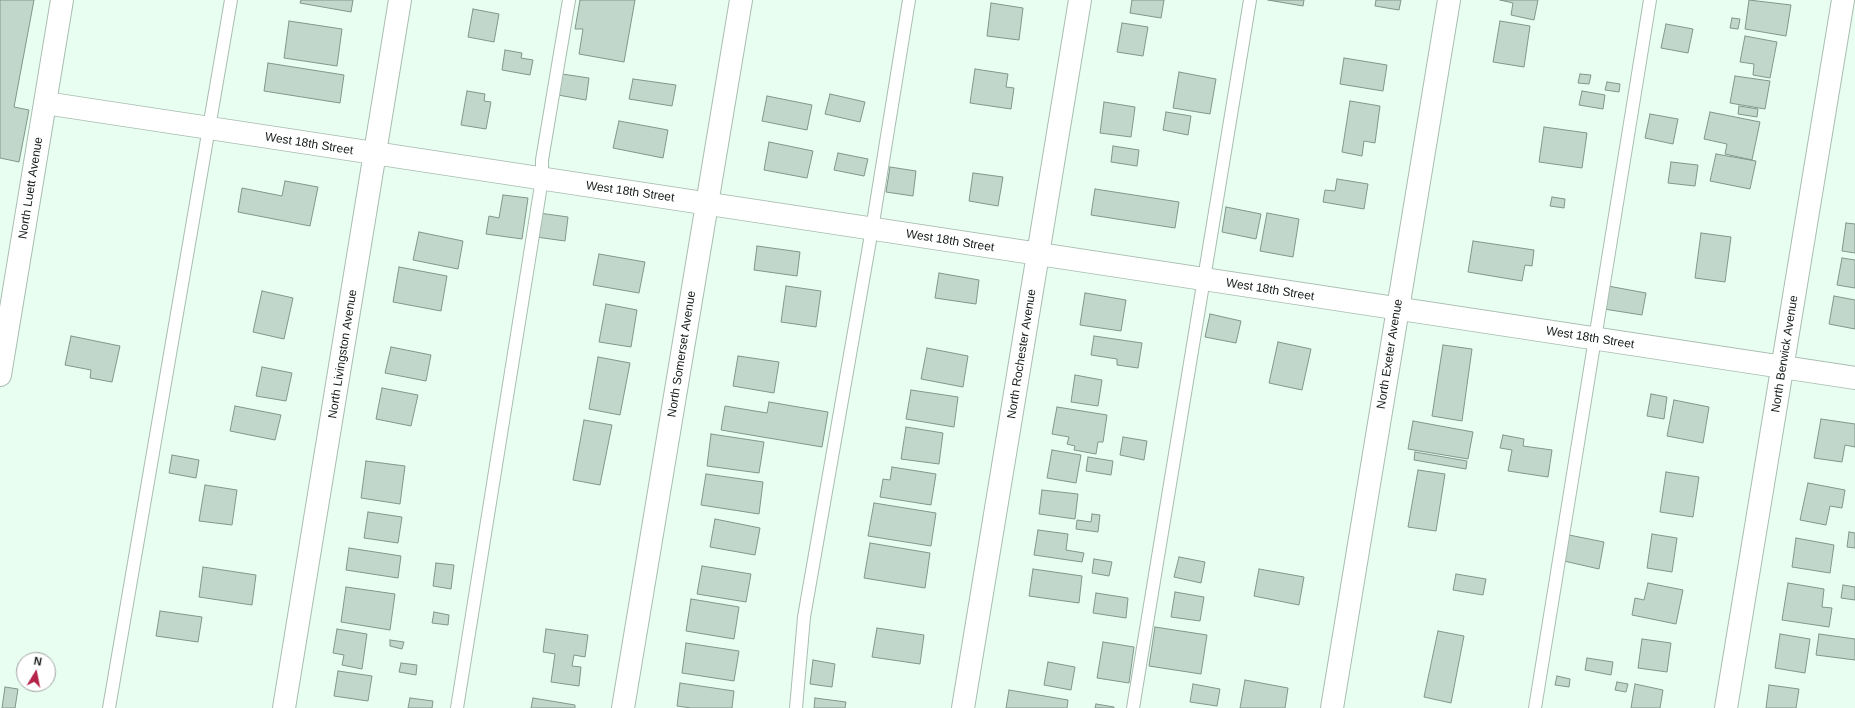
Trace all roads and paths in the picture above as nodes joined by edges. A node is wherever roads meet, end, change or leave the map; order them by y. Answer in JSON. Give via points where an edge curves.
{"nodes":[{"id":1,"x":62,"y":0,"type":"edge"},
{"id":2,"x":231,"y":0,"type":"edge"},
{"id":3,"x":400,"y":0,"type":"edge"},
{"id":4,"x":569,"y":0,"type":"edge"},
{"id":5,"x":741,"y":0,"type":"edge"},
{"id":6,"x":909,"y":0,"type":"edge"},
{"id":7,"x":1080,"y":0,"type":"edge"},
{"id":8,"x":1250,"y":0,"type":"edge"},
{"id":9,"x":1449,"y":0,"type":"edge"},
{"id":10,"x":1650,"y":0,"type":"edge"},
{"id":11,"x":1844,"y":0,"type":"edge"},
{"id":12,"x":45,"y":103,"type":"junction"},
{"id":13,"x":209,"y":128,"type":"junction"},
{"id":14,"x":376,"y":154,"type":"junction"},
{"id":15,"x":542,"y":179,"type":"junction"},
{"id":16,"x":707,"y":204,"type":"junction"},
{"id":17,"x":872,"y":229,"type":"junction"},
{"id":18,"x":1038,"y":255,"type":"junction"},
{"id":19,"x":1203,"y":280,"type":"junction"},
{"id":20,"x":1397,"y":309,"type":"junction"},
{"id":21,"x":1594,"y":339,"type":"junction"},
{"id":22,"x":1782,"y":367,"type":"junction"},
{"id":23,"x":0,"y":375,"type":"edge"},
{"id":24,"x":1855,"y":378,"type":"edge"},
{"id":25,"x":109,"y":708,"type":"edge"},
{"id":26,"x":284,"y":708,"type":"edge"},
{"id":27,"x":457,"y":708,"type":"edge"},
{"id":28,"x":624,"y":708,"type":"edge"},
{"id":29,"x":796,"y":708,"type":"edge"},
{"id":30,"x":963,"y":708,"type":"edge"},
{"id":31,"x":1133,"y":708,"type":"edge"},
{"id":32,"x":1332,"y":708,"type":"edge"},
{"id":33,"x":1535,"y":708,"type":"edge"},
{"id":34,"x":1726,"y":708,"type":"edge"}],
"edges":[{"from":1,"to":12,"type":"street","name":"North Luett Avenue"},
{"from":2,"to":13,"type":"lane"},
{"from":3,"to":14,"type":"street","name":"North Livingston Avenue"},
{"from":4,"to":15,"type":"lane","via":[[542,160]]},
{"from":5,"to":16,"type":"street","name":"North Somerset Avenue"},
{"from":6,"to":17,"type":"lane"},
{"from":7,"to":18,"type":"street","name":"North Rochester Avenue"},
{"from":8,"to":19,"type":"lane"},
{"from":9,"to":20,"type":"street","name":"North Exeter Avenue"},
{"from":10,"to":21,"type":"lane"},
{"from":11,"to":22,"type":"street","name":"North Berwick Avenue"},
{"from":12,"to":13,"type":"street","name":"West 18th Street"},
{"from":12,"to":23,"type":"street","name":"North Luett Avenue"},
{"from":13,"to":14,"type":"street","name":"West 18th Street"},
{"from":13,"to":25,"type":"lane"},
{"from":14,"to":15,"type":"street","name":"West 18th Street"},
{"from":14,"to":26,"type":"street","name":"North Livingston Avenue"},
{"from":15,"to":16,"type":"street","name":"West 18th Street"},
{"from":15,"to":27,"type":"lane"},
{"from":16,"to":17,"type":"street","name":"West 18th Street"},
{"from":16,"to":28,"type":"street","name":"North Somerset Avenue"},
{"from":17,"to":18,"type":"street","name":"West 18th Street"},
{"from":17,"to":29,"type":"lane","via":[[804,617]]},
{"from":18,"to":19,"type":"street","name":"West 18th Street"},
{"from":18,"to":30,"type":"street","name":"North Rochester Avenue"},
{"from":19,"to":20,"type":"street","name":"West 18th Street"},
{"from":19,"to":31,"type":"lane"},
{"from":20,"to":21,"type":"street","name":"West 18th Street"},
{"from":20,"to":32,"type":"street","name":"North Exeter Avenue"},
{"from":21,"to":22,"type":"street","name":"West 18th Street"},
{"from":21,"to":33,"type":"lane"},
{"from":22,"to":24,"type":"street","name":"West 18th Street"},
{"from":22,"to":34,"type":"street","name":"North Berwick Avenue"}]}
